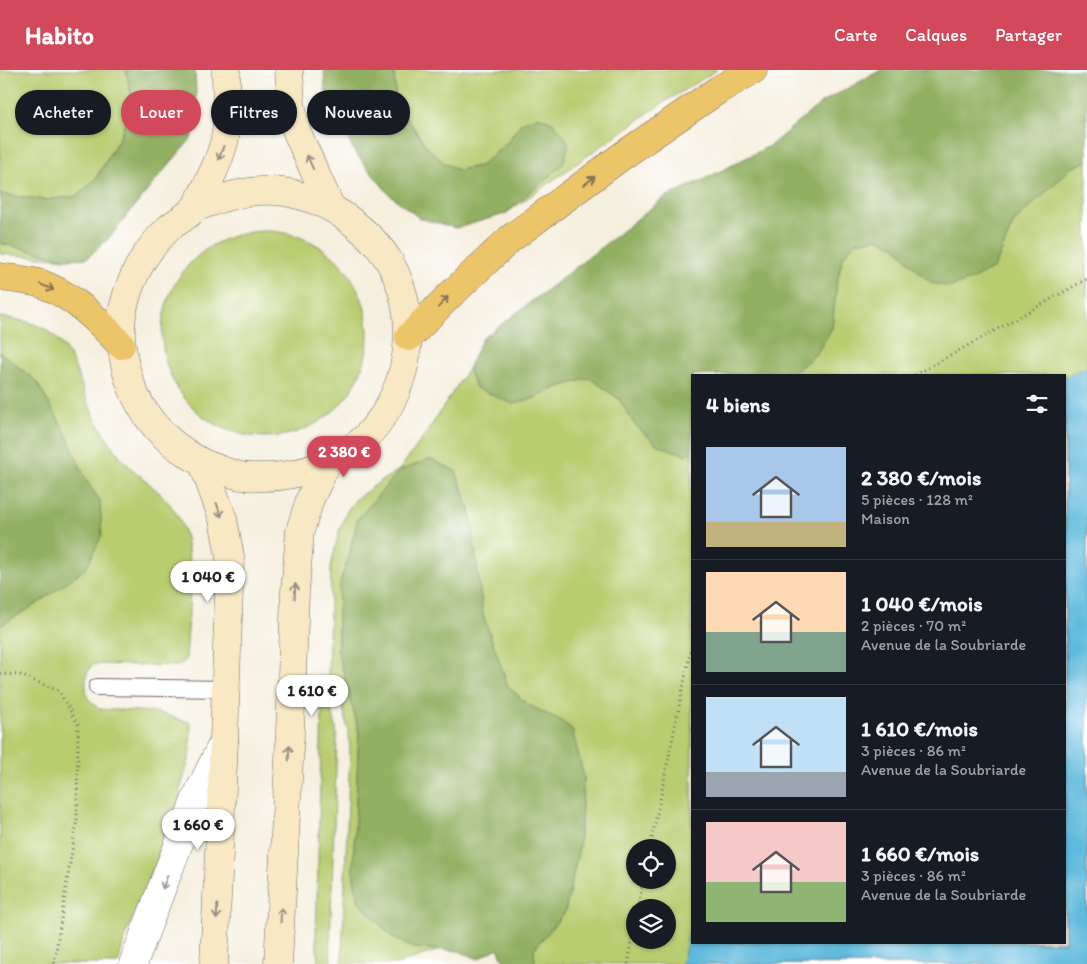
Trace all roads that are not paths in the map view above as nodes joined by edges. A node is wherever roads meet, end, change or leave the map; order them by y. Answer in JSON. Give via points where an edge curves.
{"nodes":[{"id":1,"x":226,"y":70,"type":"edge"},
{"id":2,"x":289,"y":70,"type":"edge"},
{"id":3,"x":753,"y":70,"type":"edge"},
{"id":4,"x":330,"y":206,"type":"junction"},
{"id":5,"x":195,"y":208,"type":"junction"},
{"id":6,"x":0,"y":277,"type":"edge"},
{"id":7,"x":409,"y":337,"type":"junction"},
{"id":8,"x":121,"y":345,"type":"junction"},
{"id":9,"x":203,"y":464,"type":"junction"},
{"id":10,"x":326,"y":464,"type":"junction"},
{"id":11,"x":97,"y":686,"type":"dead end"},
{"id":12,"x":226,"y":688,"type":"junction"},
{"id":13,"x":224,"y":740,"type":"junction"},
{"id":14,"x":133,"y":964,"type":"edge"},
{"id":15,"x":214,"y":964,"type":"edge"},
{"id":16,"x":278,"y":964,"type":"edge"}],
"edges":[{"from":1,"to":5,"type":"street","one_way":true,"via":[[223,146]]},
{"from":4,"to":2,"type":"street","one_way":true,"via":[[296,130]]},
{"from":7,"to":3,"type":"highway","one_way":true,"via":[[510,239],[622,156]]},
{"from":4,"to":5,"type":"street","via":[[297,194],[262,190],[227,196]]},
{"from":4,"to":7,"type":"street","via":[[363,229],[388,260],[404,297]]},
{"from":5,"to":8,"type":"street","via":[[168,228],[146,252],[131,281],[123,312]]},
{"from":6,"to":8,"type":"highway","one_way":true,"via":[[41,284],[60,292],[95,318]]},
{"from":7,"to":10,"type":"street","via":[[403,376],[386,412],[359,442]]},
{"from":8,"to":9,"type":"street","via":[[129,382],[146,416],[172,444]]},
{"from":9,"to":10,"type":"street","via":[[243,476],[286,476]]},
{"from":9,"to":12,"type":"street","one_way":true,"via":[[222,519],[230,556]]},
{"from":16,"to":10,"type":"street","one_way":true,"via":[[300,530]]},
{"from":11,"to":12,"type":"lane"},
{"from":12,"to":13,"type":"street"},
{"from":13,"to":14,"type":"street","one_way":true,"via":[[196,798]]},
{"from":13,"to":15,"type":"street","one_way":true}]}
